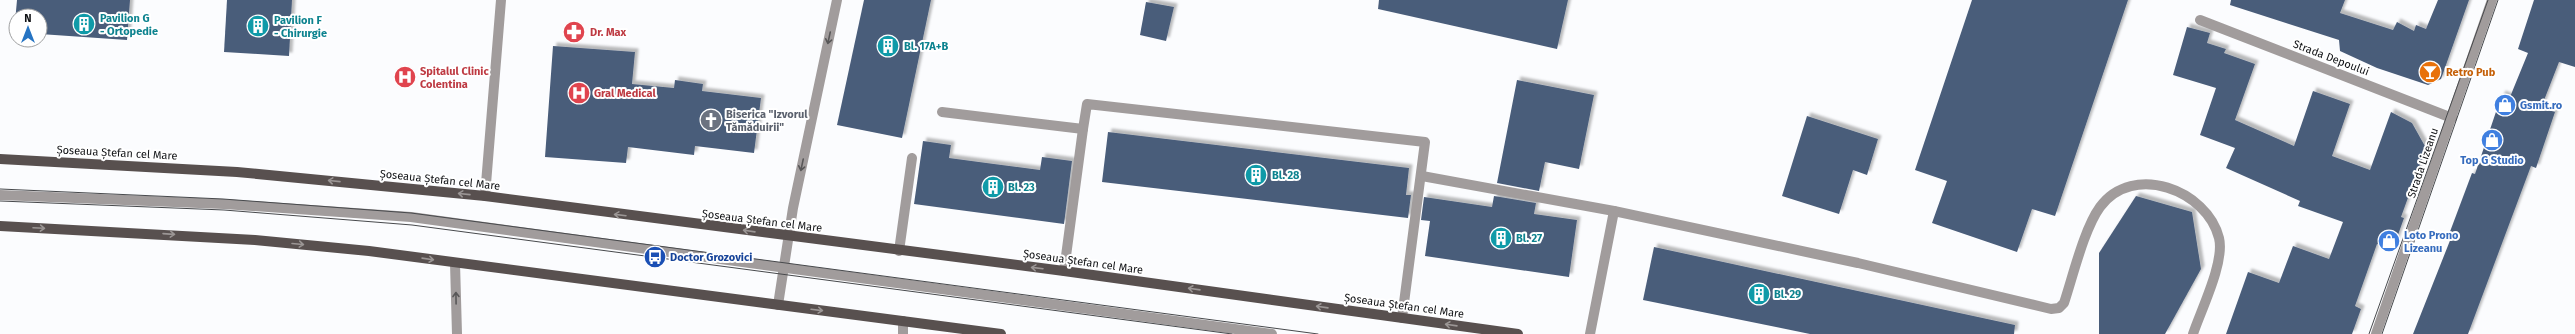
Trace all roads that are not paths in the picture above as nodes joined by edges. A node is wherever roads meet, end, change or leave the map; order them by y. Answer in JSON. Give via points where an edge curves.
{"nodes":[{"id":1,"x":501,"y":0,"type":"edge"},
{"id":2,"x":837,"y":0,"type":"edge"},
{"id":3,"x":2492,"y":0,"type":"edge"},
{"id":4,"x":2200,"y":20,"type":"dead end"},
{"id":5,"x":942,"y":112,"type":"dead end"},
{"id":6,"x":2452,"y":118,"type":"junction"},
{"id":7,"x":1083,"y":129,"type":"junction"},
{"id":8,"x":0,"y":158,"type":"edge"},
{"id":9,"x":912,"y":158,"type":"dead end"},
{"id":10,"x":1422,"y":176,"type":"junction"},
{"id":11,"x":0,"y":195,"type":"edge"},
{"id":12,"x":485,"y":196,"type":"junction"},
{"id":13,"x":1614,"y":211,"type":"junction"},
{"id":14,"x":0,"y":226,"type":"edge"},
{"id":15,"x":788,"y":236,"type":"junction"},
{"id":16,"x":899,"y":251,"type":"junction"},
{"id":17,"x":455,"y":262,"type":"junction"},
{"id":18,"x":783,"y":268,"type":"junction"},
{"id":19,"x":1064,"y":271,"type":"junction"},
{"id":20,"x":778,"y":305,"type":"junction"},
{"id":21,"x":1402,"y":318,"type":"junction"},
{"id":22,"x":903,"y":321,"type":"junction"},
{"id":23,"x":457,"y":334,"type":"edge"},
{"id":24,"x":903,"y":334,"type":"edge"},
{"id":25,"x":1001,"y":334,"type":"edge"},
{"id":26,"x":1272,"y":334,"type":"edge"},
{"id":27,"x":1518,"y":334,"type":"edge"},
{"id":28,"x":1590,"y":334,"type":"edge"},
{"id":29,"x":2193,"y":334,"type":"edge"},
{"id":30,"x":2376,"y":334,"type":"edge"}],
"edges":[{"from":1,"to":12,"type":"street"},
{"from":2,"to":15,"type":"street","one_way":true},
{"from":3,"to":6,"type":"street","name":"Strada Lizeanu"},
{"from":4,"to":6,"type":"street","name":"Strada Depoului"},
{"from":5,"to":7,"type":"street"},
{"from":6,"to":30,"type":"street","name":"Strada Lizeanu"},
{"from":7,"to":10,"type":"street","via":[[1087,104],[1425,142]]},
{"from":7,"to":19,"type":"street"},
{"from":12,"to":8,"type":"main road","name":"Șoseaua Ștefan cel Mare","one_way":true,"via":[[237,172]]},
{"from":9,"to":16,"type":"street"},
{"from":10,"to":13,"type":"street"},
{"from":10,"to":21,"type":"street"},
{"from":11,"to":18,"type":"street","via":[[231,205],[411,217]]},
{"from":15,"to":12,"type":"main road","name":"Șoseaua Ștefan cel Mare","one_way":true},
{"from":13,"to":28,"type":"street"},
{"from":13,"to":29,"type":"street","via":[[1858,263],[2051,309],[2059,308],[2064,303],[2092,221],[2100,207],[2112,194],[2132,184],[2154,184],[2191,197],[2204,210],[2220,240],[2218,264]]},
{"from":14,"to":17,"type":"main road","one_way":true,"via":[[255,240]]},
{"from":15,"to":16,"type":"main road","name":"Șoseaua Ștefan cel Mare"},
{"from":15,"to":18,"type":"street"},
{"from":19,"to":16,"type":"main road","name":"Șoseaua Ștefan cel Mare","one_way":true},
{"from":17,"to":20,"type":"main road"},
{"from":23,"to":17,"type":"street","one_way":true},
{"from":18,"to":20,"type":"street"},
{"from":18,"to":26,"type":"street"},
{"from":21,"to":19,"type":"main road","name":"Șoseaua Ștefan cel Mare","one_way":true},
{"from":20,"to":22,"type":"main road","one_way":true},
{"from":27,"to":21,"type":"main road","name":"Șoseaua Ștefan cel Mare","one_way":true},
{"from":22,"to":24,"type":"street"},
{"from":22,"to":25,"type":"main road"}]}
